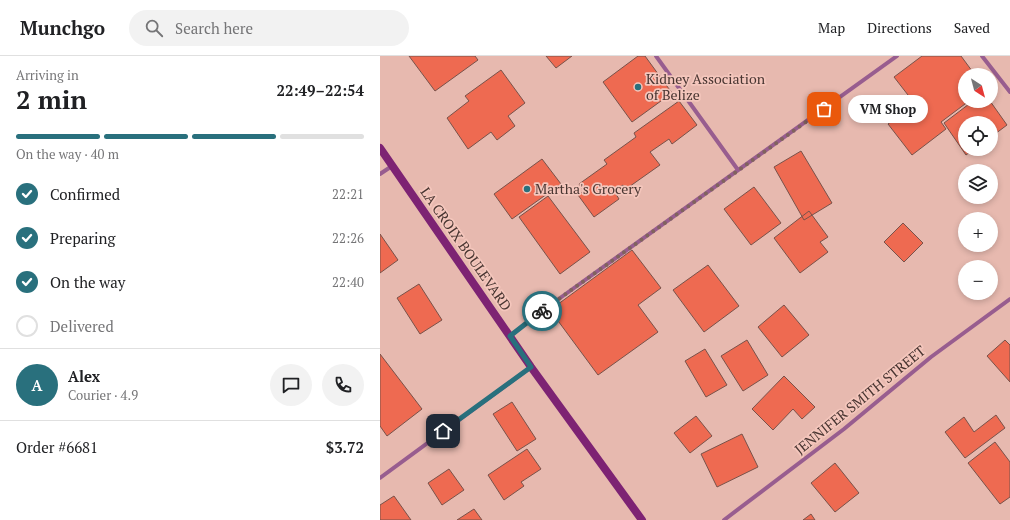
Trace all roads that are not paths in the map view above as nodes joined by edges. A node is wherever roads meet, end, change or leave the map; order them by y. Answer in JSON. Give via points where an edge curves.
{"nodes":[{"id":1,"x":656,"y":56,"type":"edge"},
{"id":2,"x":897,"y":56,"type":"edge"},
{"id":3,"x":982,"y":56,"type":"edge"},
{"id":4,"x":1010,"y":92,"type":"edge"},
{"id":5,"x":380,"y":148,"type":"edge"},
{"id":6,"x":392,"y":165,"type":"junction"},
{"id":7,"x":738,"y":170,"type":"junction"},
{"id":8,"x":380,"y":174,"type":"edge"},
{"id":9,"x":1010,"y":298,"type":"edge"},
{"id":10,"x":510,"y":336,"type":"junction"},
{"id":11,"x":531,"y":367,"type":"junction"},
{"id":12,"x":380,"y":478,"type":"edge"},
{"id":13,"x":642,"y":520,"type":"edge"},
{"id":14,"x":724,"y":520,"type":"edge"}],
"edges":[{"from":1,"to":7,"type":"street"},
{"from":2,"to":7,"type":"street"},
{"from":3,"to":4,"type":"street"},
{"from":5,"to":6,"type":"street","name":"LA CROIX BOULEVARD"},
{"from":6,"to":8,"type":"street"},
{"from":6,"to":10,"type":"street","name":"LA CROIX BOULEVARD"},
{"from":7,"to":10,"type":"street"},
{"from":9,"to":14,"type":"street","name":"JENNIFER SMITH STREET"},
{"from":10,"to":11,"type":"street","name":"LA CROIX BOULEVARD"},
{"from":11,"to":12,"type":"street"},
{"from":11,"to":13,"type":"street","name":"LA CROIX BOULEVARD"}]}
